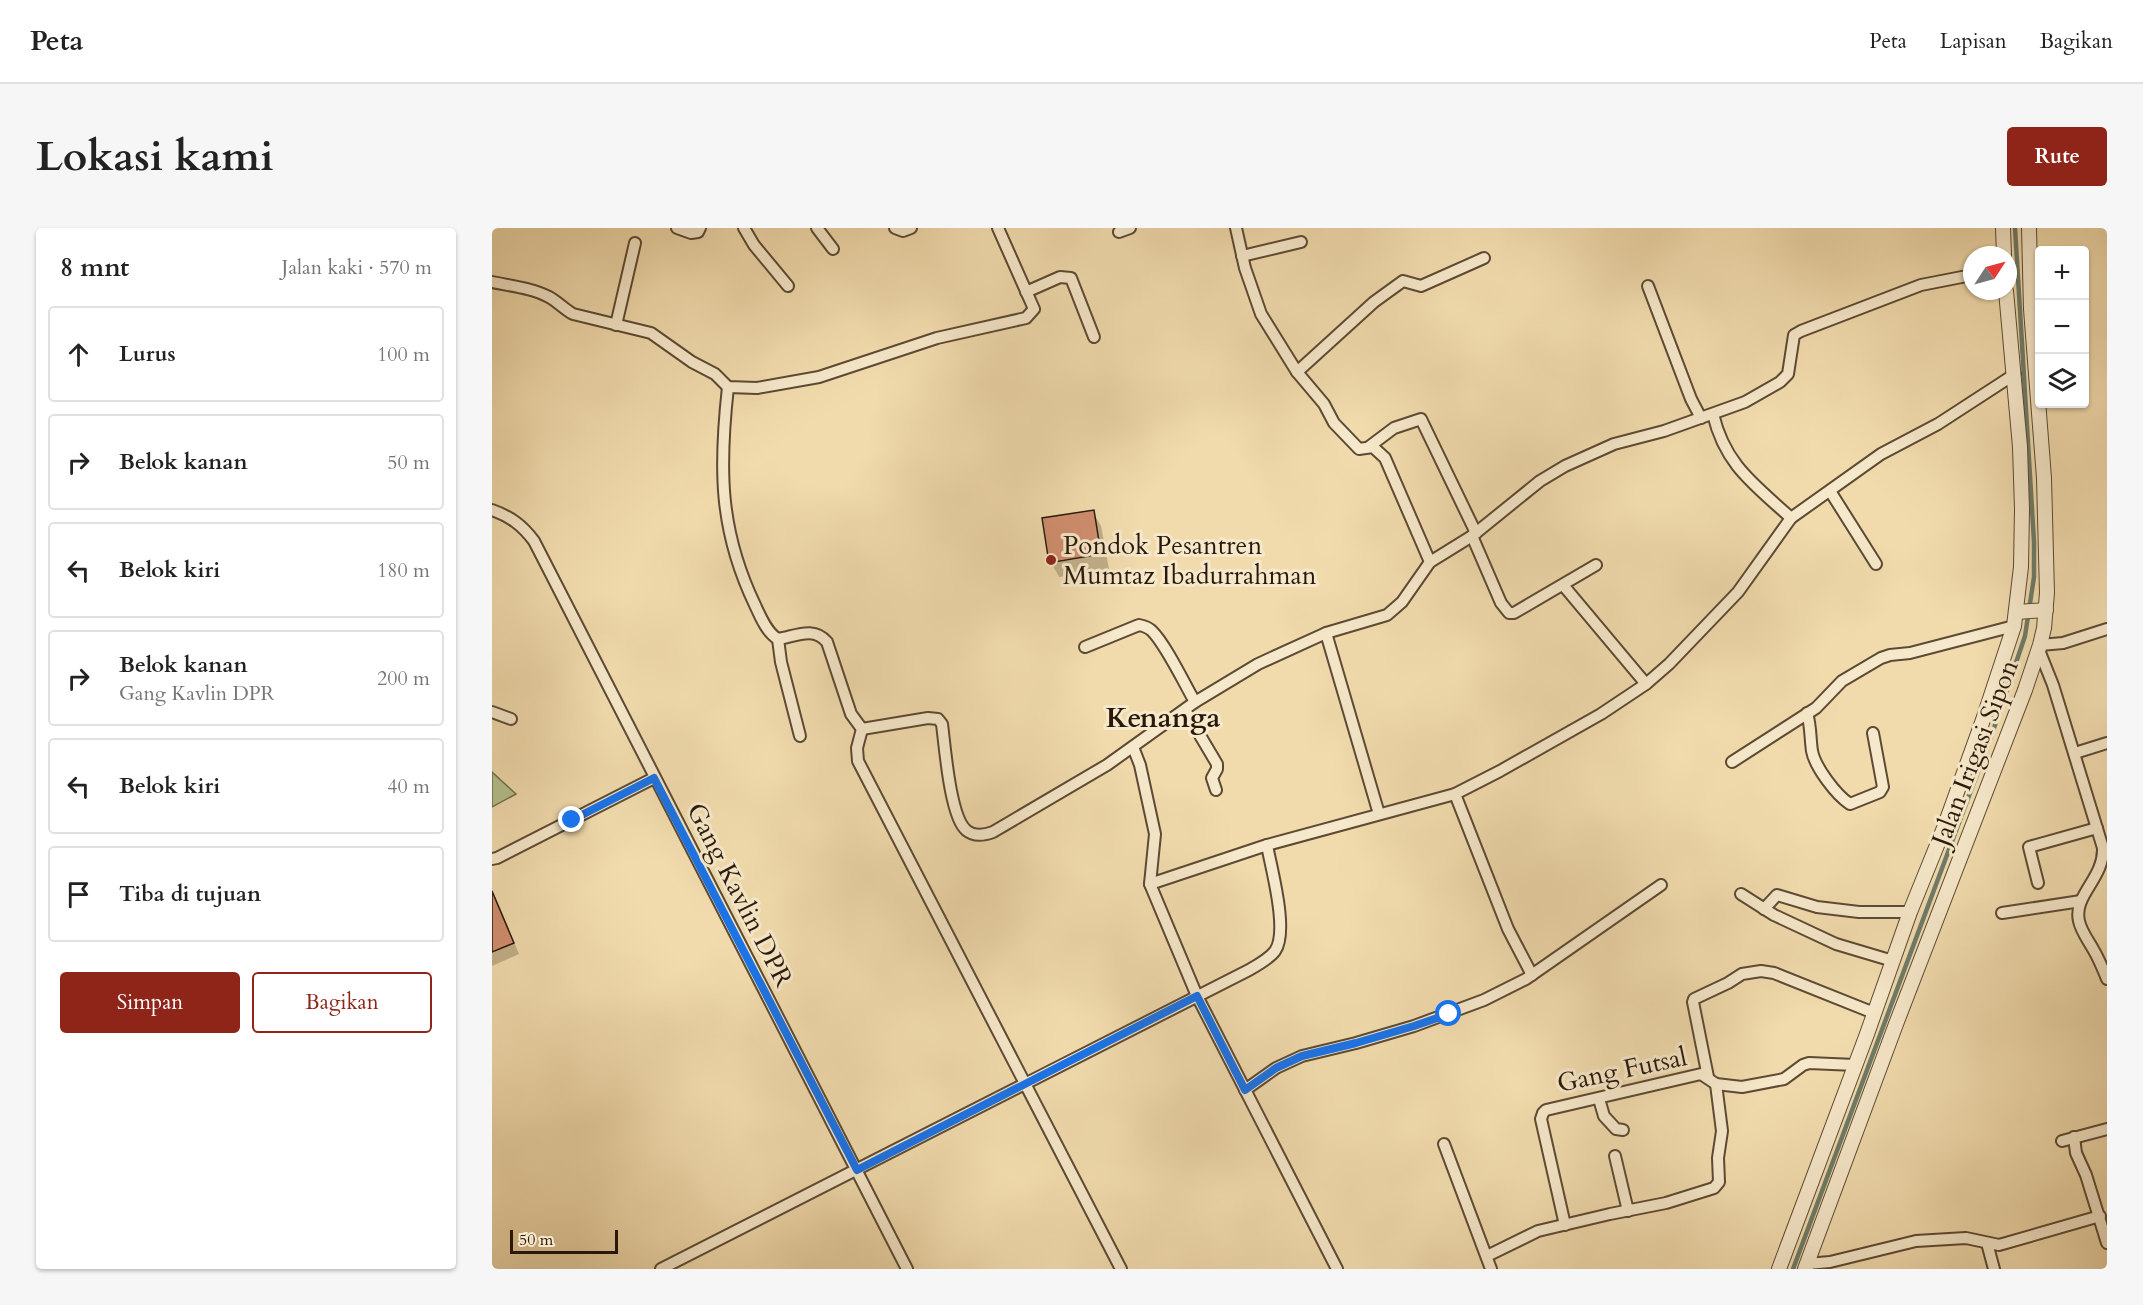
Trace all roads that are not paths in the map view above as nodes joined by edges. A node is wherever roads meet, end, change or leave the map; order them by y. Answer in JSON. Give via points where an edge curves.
{"nodes":[{"id":1,"x":677,"y":228,"type":"edge"},
{"id":2,"x":700,"y":228,"type":"edge"},
{"id":3,"x":744,"y":228,"type":"edge"},
{"id":4,"x":817,"y":228,"type":"edge"},
{"id":5,"x":895,"y":228,"type":"edge"},
{"id":6,"x":911,"y":228,"type":"edge"},
{"id":7,"x":999,"y":228,"type":"edge"},
{"id":8,"x":1236,"y":228,"type":"edge"},
{"id":9,"x":2003,"y":228,"type":"edge"},
{"id":10,"x":2029,"y":228,"type":"edge"},
{"id":11,"x":1301,"y":242,"type":"dead end"},
{"id":12,"x":635,"y":243,"type":"dead end"},
{"id":13,"x":2004,"y":246,"type":"edge"},
{"id":14,"x":833,"y":249,"type":"dead end"},
{"id":15,"x":1242,"y":256,"type":"junction"},
{"id":16,"x":1484,"y":258,"type":"dead end"},
{"id":17,"x":1963,"y":276,"type":"edge"},
{"id":18,"x":492,"y":282,"type":"edge"},
{"id":19,"x":788,"y":286,"type":"dead end"},
{"id":20,"x":1648,"y":286,"type":"dead end"},
{"id":21,"x":1026,"y":291,"type":"junction"},
{"id":22,"x":2007,"y":300,"type":"edge"},
{"id":23,"x":616,"y":325,"type":"junction"},
{"id":24,"x":1094,"y":337,"type":"dead end"},
{"id":25,"x":1297,"y":372,"type":"junction"},
{"id":26,"x":2015,"y":374,"type":"junction"},
{"id":27,"x":728,"y":387,"type":"junction"},
{"id":28,"x":1713,"y":414,"type":"junction"},
{"id":29,"x":1701,"y":418,"type":"junction"},
{"id":30,"x":1370,"y":446,"type":"junction"},
{"id":31,"x":1830,"y":491,"type":"junction"},
{"id":32,"x":492,"y":510,"type":"edge"},
{"id":33,"x":1791,"y":518,"type":"junction"},
{"id":34,"x":1474,"y":535,"type":"junction"},
{"id":35,"x":1430,"y":562,"type":"junction"},
{"id":36,"x":1876,"y":564,"type":"dead end"},
{"id":37,"x":1596,"y":565,"type":"dead end"},
{"id":38,"x":1563,"y":585,"type":"junction"},
{"id":39,"x":2032,"y":611,"type":"junction"},
{"id":40,"x":2014,"y":626,"type":"junction"},
{"id":41,"x":2107,"y":629,"type":"edge"},
{"id":42,"x":1326,"y":633,"type":"junction"},
{"id":43,"x":778,"y":639,"type":"junction"},
{"id":44,"x":1085,"y":647,"type":"dead end"},
{"id":45,"x":2039,"y":648,"type":"junction"},
{"id":46,"x":1646,"y":684,"type":"junction"},
{"id":47,"x":1195,"y":702,"type":"junction"},
{"id":48,"x":1185,"y":710,"type":"junction"},
{"id":49,"x":492,"y":712,"type":"edge"},
{"id":50,"x":1807,"y":713,"type":"junction"},
{"id":51,"x":511,"y":719,"type":"dead end"},
{"id":52,"x":862,"y":729,"type":"junction"},
{"id":53,"x":1873,"y":733,"type":"dead end"},
{"id":54,"x":800,"y":736,"type":"dead end"},
{"id":55,"x":2107,"y":743,"type":"edge"},
{"id":56,"x":1133,"y":747,"type":"junction"},
{"id":57,"x":2074,"y":753,"type":"junction"},
{"id":58,"x":1732,"y":762,"type":"dead end"},
{"id":59,"x":654,"y":778,"type":"junction"},
{"id":60,"x":1216,"y":790,"type":"dead end"},
{"id":61,"x":1455,"y":794,"type":"junction"},
{"id":62,"x":1379,"y":814,"type":"junction"},
{"id":63,"x":2097,"y":828,"type":"junction"},
{"id":64,"x":1267,"y":845,"type":"junction"},
{"id":65,"x":492,"y":859,"type":"edge"},
{"id":66,"x":2038,"y":883,"type":"dead end"},
{"id":67,"x":1150,"y":884,"type":"junction"},
{"id":68,"x":1661,"y":885,"type":"dead end"},
{"id":69,"x":1742,"y":894,"type":"dead end"},
{"id":70,"x":2081,"y":901,"type":"junction"},
{"id":71,"x":1764,"y":909,"type":"junction"},
{"id":72,"x":1910,"y":912,"type":"junction"},
{"id":73,"x":2002,"y":913,"type":"dead end"},
{"id":74,"x":1893,"y":961,"type":"junction"},
{"id":75,"x":1532,"y":975,"type":"junction"},
{"id":76,"x":2107,"y":979,"type":"edge"},
{"id":77,"x":1197,"y":996,"type":"junction"},
{"id":78,"x":1874,"y":1013,"type":"junction"},
{"id":79,"x":1855,"y":1065,"type":"junction"},
{"id":80,"x":1712,"y":1080,"type":"junction"},
{"id":81,"x":1026,"y":1084,"type":"junction"},
{"id":82,"x":1245,"y":1090,"type":"junction"},
{"id":83,"x":1599,"y":1099,"type":"junction"},
{"id":84,"x":2107,"y":1129,"type":"edge"},
{"id":85,"x":1623,"y":1130,"type":"dead end"},
{"id":86,"x":2074,"y":1137,"type":"junction"},
{"id":87,"x":2062,"y":1140,"type":"dead end"},
{"id":88,"x":1444,"y":1144,"type":"dead end"},
{"id":89,"x":1615,"y":1156,"type":"dead end"},
{"id":90,"x":857,"y":1170,"type":"junction"},
{"id":91,"x":1628,"y":1210,"type":"junction"},
{"id":92,"x":2100,"y":1216,"type":"junction"},
{"id":93,"x":1565,"y":1225,"type":"junction"},
{"id":94,"x":1987,"y":1243,"type":"junction"},
{"id":95,"x":2107,"y":1243,"type":"edge"},
{"id":96,"x":1487,"y":1256,"type":"junction"},
{"id":97,"x":684,"y":1264,"type":"edge"},
{"id":98,"x":1806,"y":1266,"type":"edge"},
{"id":99,"x":661,"y":1269,"type":"edge"},
{"id":100,"x":907,"y":1269,"type":"edge"},
{"id":101,"x":1121,"y":1269,"type":"edge"},
{"id":102,"x":1337,"y":1269,"type":"edge"},
{"id":103,"x":1491,"y":1269,"type":"edge"},
{"id":104,"x":1779,"y":1269,"type":"edge"},
{"id":105,"x":1994,"y":1269,"type":"edge"}],
"edges":[{"from":1,"to":2,"type":"street","via":[[691,233]]},
{"from":3,"to":19,"type":"street"},
{"from":4,"to":14,"type":"street"},
{"from":5,"to":6,"type":"street"},
{"from":7,"to":21,"type":"street"},
{"from":8,"to":15,"type":"street"},
{"from":9,"to":13,"type":"street"},
{"from":10,"to":39,"type":"street","name":"Jalan Irigasi Sipon","via":[[2044,478]]},
{"from":11,"to":15,"type":"street"},
{"from":12,"to":23,"type":"street"},
{"from":15,"to":25,"type":"street","via":[[1261,314]]},
{"from":16,"to":25,"type":"street","via":[[1421,286],[1403,281]]},
{"from":17,"to":28,"type":"street","via":[[1921,285],[1807,327],[1794,335],[1788,374],[1780,382]]},
{"from":18,"to":23,"type":"street","via":[[533,291],[573,314]]},
{"from":20,"to":29,"type":"street"},
{"from":21,"to":24,"type":"street","via":[[1068,277]]},
{"from":21,"to":27,"type":"street","via":[[1034,309],[1026,318],[937,338],[819,377],[757,388]]},
{"from":22,"to":26,"type":"street","name":"Jalan Irigasi Sipon"},
{"from":23,"to":27,"type":"street","via":[[651,333],[715,374]]},
{"from":25,"to":30,"type":"street","via":[[1324,404],[1334,423],[1359,449]]},
{"from":26,"to":31,"type":"street","via":[[1938,424],[1881,454]]},
{"from":26,"to":39,"type":"street","name":"Jalan Irigasi Sipon","via":[[2021,567]]},
{"from":27,"to":43,"type":"street","via":[[722,480],[729,529],[743,580],[763,621]]},
{"from":28,"to":29,"type":"street"},
{"from":28,"to":33,"type":"street","via":[[1718,435],[1733,463]]},
{"from":29,"to":34,"type":"street","via":[[1614,444],[1565,466],[1540,481]]},
{"from":30,"to":34,"type":"street","via":[[1394,428],[1421,419]]},
{"from":30,"to":35,"type":"street","via":[[1388,464]]},
{"from":31,"to":33,"type":"street"},
{"from":31,"to":36,"type":"street"},
{"from":32,"to":59,"type":"street","name":"Gang Kavlin DPR","via":[[514,519],[534,541]]},
{"from":33,"to":46,"type":"street","via":[[1738,592]]},
{"from":34,"to":35,"type":"street"},
{"from":34,"to":38,"type":"street","via":[[1501,603],[1509,613]]},
{"from":35,"to":42,"type":"street","via":[[1402,602],[1387,615]]},
{"from":37,"to":38,"type":"street"},
{"from":38,"to":46,"type":"street"},
{"from":39,"to":40,"type":"street","name":"Jalan Irigasi Sipon"},
{"from":39,"to":45,"type":"street","name":"Jalan Irigasi Sipon"},
{"from":40,"to":50,"type":"street","via":[[1890,655],[1842,681]]},
{"from":40,"to":72,"type":"street","name":"Jalan Irigasi Sipon","via":[[1948,817]]},
{"from":41,"to":45,"type":"street"},
{"from":42,"to":47,"type":"street","via":[[1258,664]]},
{"from":42,"to":62,"type":"street"},
{"from":43,"to":52,"type":"street","via":[[813,632],[821,635],[851,714]]},
{"from":43,"to":54,"type":"street"},
{"from":44,"to":47,"type":"street","via":[[1139,625],[1151,630]]},
{"from":45,"to":57,"type":"street"},
{"from":45,"to":98,"type":"street","name":"Jalan Irigasi Sipon"},
{"from":46,"to":61,"type":"street","via":[[1601,714]]},
{"from":47,"to":48,"type":"street"},
{"from":48,"to":56,"type":"street"},
{"from":48,"to":60,"type":"street","via":[[1217,764],[1212,778]]},
{"from":49,"to":51,"type":"street"},
{"from":50,"to":53,"type":"street","via":[[1816,763],[1850,804],[1880,792],[1883,787]]},
{"from":50,"to":58,"type":"street"},
{"from":52,"to":56,"type":"street","via":[[938,719],[956,814],[967,831],[978,835],[993,832],[1022,816]]},
{"from":52,"to":81,"type":"street","via":[[858,760]]},
{"from":55,"to":57,"type":"street"},
{"from":56,"to":67,"type":"street","via":[[1155,834]]},
{"from":57,"to":63,"type":"street"},
{"from":59,"to":65,"type":"street"},
{"from":59,"to":90,"type":"street","name":"Gang Kavlin DPR"},
{"from":61,"to":62,"type":"street"},
{"from":61,"to":75,"type":"street","via":[[1508,929]]},
{"from":62,"to":64,"type":"street"},
{"from":63,"to":66,"type":"street","via":[[2029,847]]},
{"from":63,"to":70,"type":"street","via":[[2103,858]]},
{"from":64,"to":67,"type":"street"},
{"from":64,"to":77,"type":"street","via":[[1281,918],[1276,950],[1249,970]]},
{"from":67,"to":77,"type":"street"},
{"from":68,"to":75,"type":"street"},
{"from":69,"to":71,"type":"street"},
{"from":70,"to":73,"type":"street"},
{"from":70,"to":76,"type":"street","via":[[2079,921]]},
{"from":71,"to":72,"type":"street","via":[[1777,894],[1817,907]]},
{"from":71,"to":74,"type":"street","via":[[1836,944]]},
{"from":72,"to":74,"type":"street","name":"Jalan Irigasi Sipon"},
{"from":74,"to":78,"type":"street","name":"Jalan Irigasi Sipon"},
{"from":75,"to":82,"type":"street","via":[[1484,1000],[1414,1026],[1302,1056],[1276,1068]]},
{"from":77,"to":81,"type":"street"},
{"from":77,"to":82,"type":"street"},
{"from":78,"to":79,"type":"street","name":"Jalan Irigasi Sipon"},
{"from":78,"to":80,"type":"street","via":[[1773,973],[1742,974],[1693,1002]]},
{"from":79,"to":80,"type":"street","name":"Gang Futsal","via":[[1809,1063],[1784,1079],[1742,1088]]},
{"from":79,"to":104,"type":"street","name":"Jalan Irigasi Sipon"},
{"from":80,"to":83,"type":"street","name":"Gang Futsal","via":[[1701,1074]]},
{"from":80,"to":91,"type":"street","via":[[1722,1131],[1719,1182],[1714,1188],[1666,1203]]},
{"from":81,"to":90,"type":"street"},
{"from":81,"to":101,"type":"street"},
{"from":82,"to":102,"type":"street"},
{"from":83,"to":85,"type":"street","via":[[1604,1116],[1616,1129]]},
{"from":83,"to":93,"type":"street","name":"Gang Futsal","via":[[1546,1110],[1541,1119]]},
{"from":84,"to":86,"type":"street"},
{"from":86,"to":87,"type":"street"},
{"from":86,"to":92,"type":"street","via":[[2076,1153]]},
{"from":88,"to":96,"type":"street"},
{"from":89,"to":91,"type":"street"},
{"from":90,"to":97,"type":"street"},
{"from":90,"to":100,"type":"street","name":"Gang Kavlin DPR"},
{"from":91,"to":93,"type":"street"},
{"from":92,"to":94,"type":"street","via":[[1999,1245]]},
{"from":92,"to":95,"type":"street"},
{"from":93,"to":96,"type":"street","via":[[1538,1231]]},
{"from":94,"to":98,"type":"street","via":[[1966,1238],[1916,1241]]},
{"from":94,"to":105,"type":"street"},
{"from":96,"to":103,"type":"street"},
{"from":97,"to":99,"type":"street"}]}
